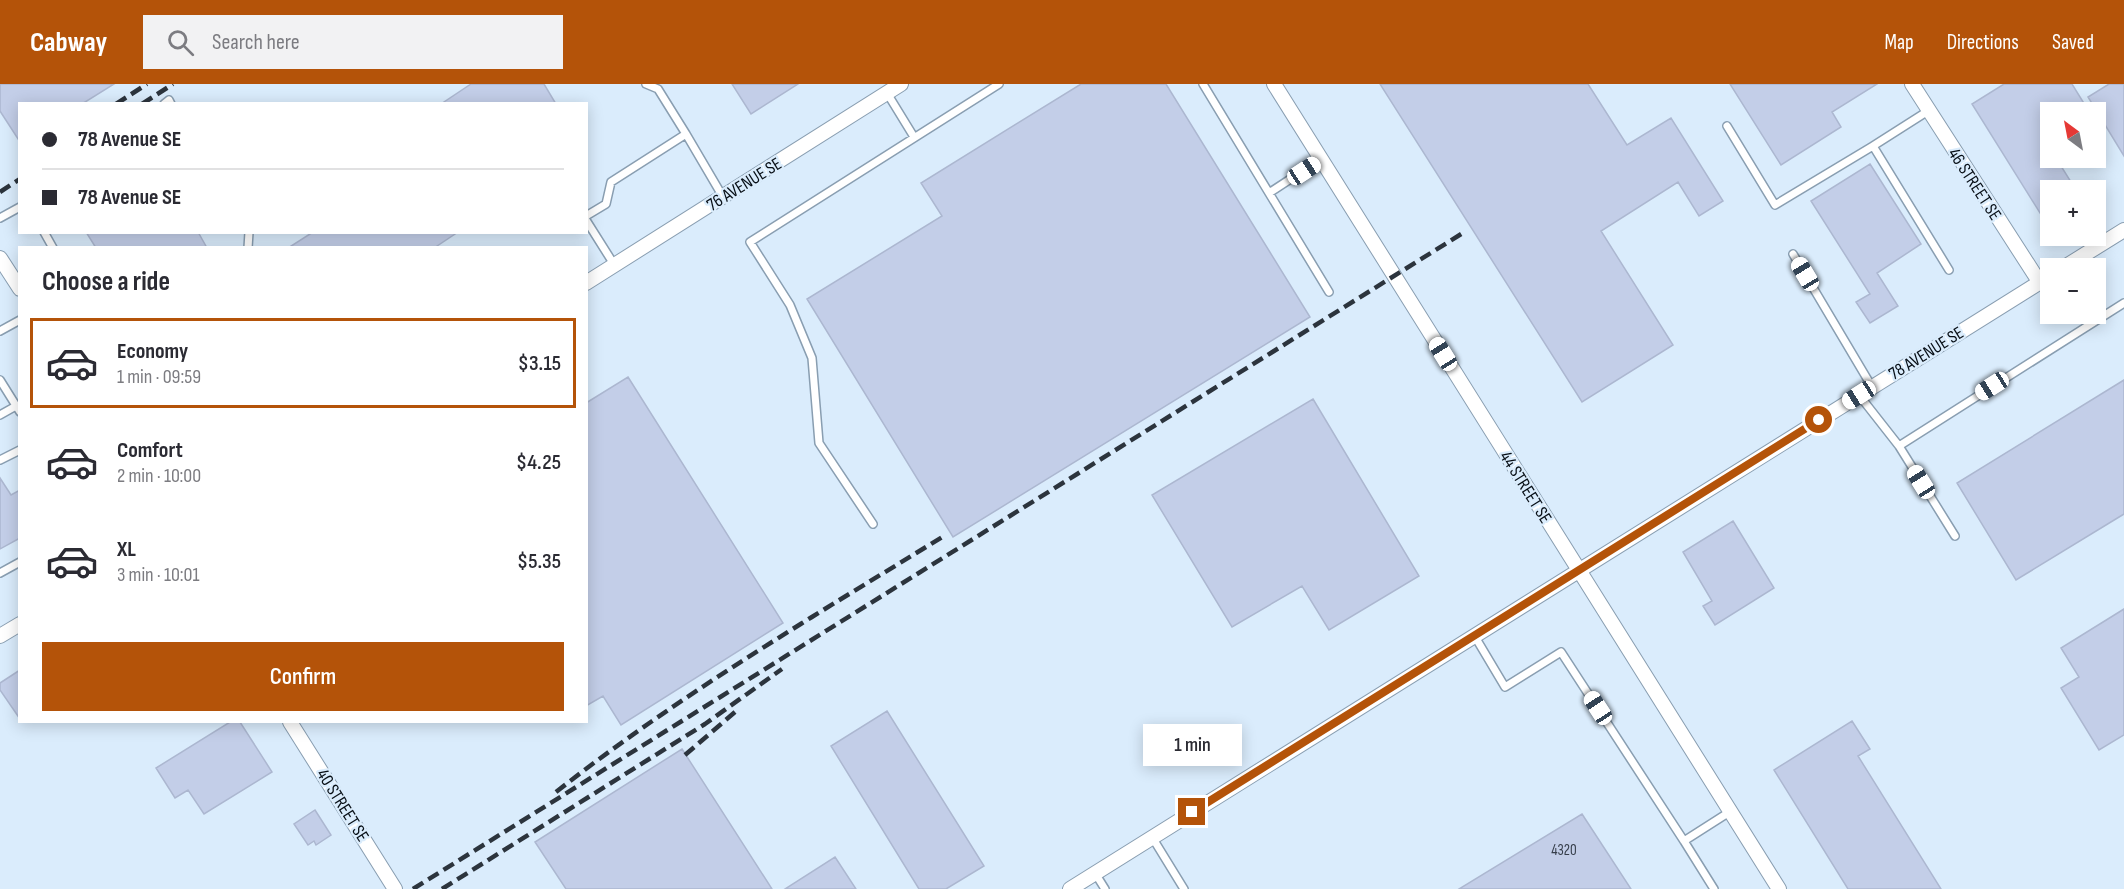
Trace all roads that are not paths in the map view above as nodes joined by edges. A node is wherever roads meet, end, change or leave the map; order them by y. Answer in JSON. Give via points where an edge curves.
{"nodes":[{"id":1,"x":646,"y":84,"type":"edge"},
{"id":2,"x":901,"y":84,"type":"edge"},
{"id":3,"x":999,"y":84,"type":"edge"},
{"id":4,"x":1203,"y":84,"type":"edge"},
{"id":5,"x":1274,"y":84,"type":"edge"},
{"id":6,"x":1912,"y":84,"type":"edge"},
{"id":7,"x":887,"y":93,"type":"junction"},
{"id":8,"x":1928,"y":111,"type":"junction"},
{"id":9,"x":1727,"y":126,"type":"dead end"},
{"id":10,"x":686,"y":134,"type":"junction"},
{"id":11,"x":914,"y":138,"type":"junction"},
{"id":12,"x":1873,"y":146,"type":"junction"},
{"id":13,"x":1321,"y":159,"type":"junction"},
{"id":14,"x":1269,"y":193,"type":"junction"},
{"id":15,"x":723,"y":197,"type":"junction"},
{"id":16,"x":18,"y":208,"type":"edge"},
{"id":17,"x":588,"y":215,"type":"edge"},
{"id":18,"x":0,"y":218,"type":"edge"},
{"id":19,"x":588,"y":223,"type":"edge"},
{"id":20,"x":2124,"y":231,"type":"edge"},
{"id":21,"x":1793,"y":254,"type":"dead end"},
{"id":22,"x":0,"y":258,"type":"edge"},
{"id":23,"x":2079,"y":258,"type":"edge"},
{"id":24,"x":615,"y":266,"type":"junction"},
{"id":25,"x":1949,"y":270,"type":"dead end"},
{"id":26,"x":2040,"y":272,"type":"edge"},
{"id":27,"x":2040,"y":282,"type":"edge"},
{"id":28,"x":588,"y":283,"type":"edge"},
{"id":29,"x":18,"y":286,"type":"edge"},
{"id":30,"x":1329,"y":292,"type":"dead end"},
{"id":31,"x":2124,"y":303,"type":"edge"},
{"id":32,"x":18,"y":321,"type":"edge"},
{"id":33,"x":0,"y":332,"type":"edge"},
{"id":34,"x":0,"y":380,"type":"edge"},
{"id":35,"x":1872,"y":387,"type":"junction"},
{"id":36,"x":1859,"y":395,"type":"junction"},
{"id":37,"x":18,"y":409,"type":"edge"},
{"id":38,"x":0,"y":415,"type":"edge"},
{"id":39,"x":1899,"y":446,"type":"junction"},
{"id":40,"x":18,"y":451,"type":"edge"},
{"id":41,"x":0,"y":460,"type":"edge"},
{"id":42,"x":873,"y":524,"type":"dead end"},
{"id":43,"x":1955,"y":536,"type":"dead end"},
{"id":44,"x":18,"y":563,"type":"edge"},
{"id":45,"x":1578,"y":570,"type":"junction"},
{"id":46,"x":0,"y":573,"type":"edge"},
{"id":47,"x":18,"y":625,"type":"edge"},
{"id":48,"x":1474,"y":635,"type":"junction"},
{"id":49,"x":0,"y":636,"type":"edge"},
{"id":50,"x":291,"y":723,"type":"edge"},
{"id":51,"x":1731,"y":811,"type":"junction"},
{"id":52,"x":1152,"y":837,"type":"junction"},
{"id":53,"x":1684,"y":841,"type":"junction"},
{"id":54,"x":1095,"y":873,"type":"junction"},
{"id":55,"x":396,"y":889,"type":"edge"},
{"id":56,"x":1070,"y":889,"type":"edge"},
{"id":57,"x":1104,"y":889,"type":"edge"},
{"id":58,"x":1184,"y":889,"type":"edge"},
{"id":59,"x":1714,"y":889,"type":"edge"},
{"id":60,"x":1779,"y":889,"type":"edge"}],
"edges":[{"from":1,"to":10,"type":"lane","via":[[658,89]]},
{"from":2,"to":7,"type":"street","name":"76 AVENUE SE"},
{"from":3,"to":11,"type":"lane"},
{"from":4,"to":14,"type":"lane"},
{"from":5,"to":13,"type":"street","name":"44 STREET SE"},
{"from":6,"to":8,"type":"street","name":"46 STREET SE"},
{"from":7,"to":11,"type":"lane"},
{"from":7,"to":15,"type":"street","name":"76 AVENUE SE"},
{"from":8,"to":12,"type":"lane"},
{"from":8,"to":26,"type":"street","name":"46 STREET SE"},
{"from":9,"to":12,"type":"lane","via":[[1775,205]]},
{"from":10,"to":15,"type":"lane"},
{"from":10,"to":17,"type":"lane","via":[[611,182],[606,204]]},
{"from":11,"to":42,"type":"lane","via":[[750,242],[790,305],[812,358],[819,443]]},
{"from":12,"to":25,"type":"lane"},
{"from":13,"to":14,"type":"lane"},
{"from":13,"to":45,"type":"street","name":"44 STREET SE"},
{"from":14,"to":30,"type":"lane"},
{"from":15,"to":24,"type":"street","name":"76 AVENUE SE"},
{"from":16,"to":18,"type":"lane"},
{"from":19,"to":24,"type":"lane"},
{"from":20,"to":23,"type":"street"},
{"from":21,"to":35,"type":"lane"},
{"from":22,"to":29,"type":"street"},
{"from":24,"to":28,"type":"street","name":"76 AVENUE SE"},
{"from":27,"to":35,"type":"street","name":"78 AVENUE SE"},
{"from":31,"to":39,"type":"lane"},
{"from":32,"to":33,"type":"lane"},
{"from":34,"to":37,"type":"lane"},
{"from":35,"to":36,"type":"street","name":"78 AVENUE SE"},
{"from":36,"to":39,"type":"lane"},
{"from":36,"to":45,"type":"street","name":"78 AVENUE SE"},
{"from":37,"to":38,"type":"lane"},
{"from":39,"to":43,"type":"lane"},
{"from":40,"to":41,"type":"lane"},
{"from":44,"to":46,"type":"lane"},
{"from":45,"to":48,"type":"street","name":"78 AVENUE SE"},
{"from":45,"to":51,"type":"street","name":"44 STREET SE"},
{"from":47,"to":49,"type":"street"},
{"from":48,"to":52,"type":"street","name":"78 AVENUE SE"},
{"from":48,"to":53,"type":"lane","via":[[1505,687],[1561,651]]},
{"from":50,"to":55,"type":"street","name":"40 STREET SE"},
{"from":51,"to":53,"type":"lane"},
{"from":51,"to":60,"type":"street","name":"44 STREET SE"},
{"from":52,"to":54,"type":"street","name":"78 AVENUE SE"},
{"from":52,"to":58,"type":"lane"},
{"from":53,"to":59,"type":"lane"},
{"from":54,"to":56,"type":"street","name":"78 AVENUE SE"},
{"from":54,"to":57,"type":"lane"}]}
